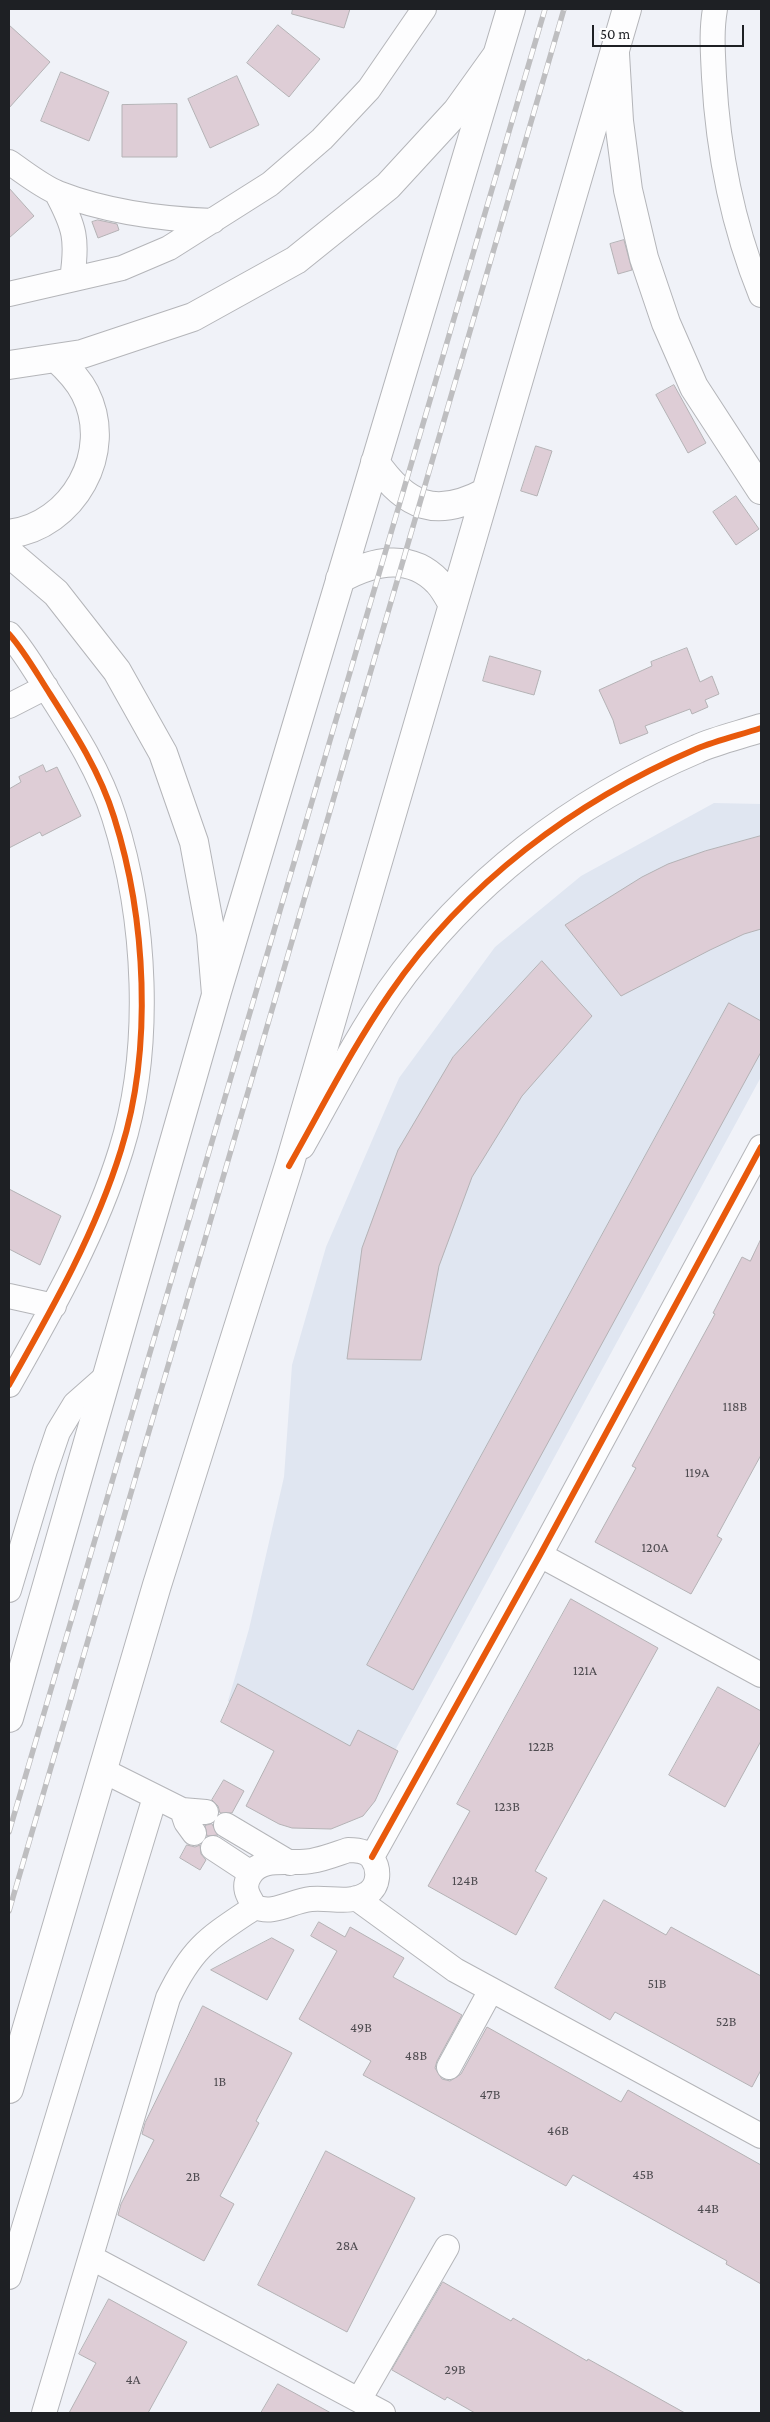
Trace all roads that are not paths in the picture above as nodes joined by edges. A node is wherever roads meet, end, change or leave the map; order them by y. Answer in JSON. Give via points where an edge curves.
{"nodes":[{"id":1,"x":405,"y":9,"type":"edge"},
{"id":2,"x":424,"y":9,"type":"edge"},
{"id":3,"x":511,"y":9,"type":"edge"},
{"id":4,"x":627,"y":9,"type":"edge"},
{"id":5,"x":715,"y":9,"type":"edge"},
{"id":6,"x":407,"y":33,"type":"junction"},
{"id":7,"x":615,"y":53,"type":"junction"},
{"id":8,"x":497,"y":55,"type":"junction"},
{"id":9,"x":9,"y":162,"type":"edge"},
{"id":10,"x":56,"y":192,"type":"junction"},
{"id":11,"x":154,"y":217,"type":"junction"},
{"id":12,"x":213,"y":221,"type":"junction"},
{"id":13,"x":158,"y":253,"type":"junction"},
{"id":14,"x":72,"y":279,"type":"junction"},
{"id":15,"x":9,"y":294,"type":"edge"},
{"id":16,"x":761,"y":295,"type":"edge"},
{"id":17,"x":56,"y":358,"type":"junction"},
{"id":18,"x":9,"y":365,"type":"edge"},
{"id":19,"x":375,"y":462,"type":"junction"},
{"id":20,"x":761,"y":490,"type":"edge"},
{"id":21,"x":486,"y":492,"type":"junction"},
{"id":22,"x":9,"y":534,"type":"edge"},
{"id":23,"x":9,"y":553,"type":"edge"},
{"id":24,"x":340,"y":579,"type":"junction"},
{"id":25,"x":453,"y":605,"type":"junction"},
{"id":26,"x":9,"y":634,"type":"edge"},
{"id":27,"x":46,"y":687,"type":"junction"},
{"id":28,"x":9,"y":706,"type":"edge"},
{"id":29,"x":761,"y":728,"type":"edge"},
{"id":30,"x":216,"y":995,"type":"junction"},
{"id":31,"x":761,"y":1147,"type":"edge"},
{"id":32,"x":289,"y":1166,"type":"junction"},
{"id":33,"x":9,"y":1296,"type":"edge"},
{"id":34,"x":54,"y":1306,"type":"junction"},
{"id":35,"x":108,"y":1374,"type":"junction"},
{"id":36,"x":9,"y":1385,"type":"edge"},
{"id":37,"x":540,"y":1555,"type":"junction"},
{"id":38,"x":9,"y":1590,"type":"edge"},
{"id":39,"x":761,"y":1674,"type":"edge"},
{"id":40,"x":9,"y":1718,"type":"edge"},
{"id":41,"x":104,"y":1771,"type":"junction"},
{"id":42,"x":155,"y":1797,"type":"junction"},
{"id":43,"x":182,"y":1810,"type":"junction"},
{"id":44,"x":206,"y":1812,"type":"dead end"},
{"id":45,"x":226,"y":1825,"type":"dead end"},
{"id":46,"x":194,"y":1833,"type":"dead end"},
{"id":47,"x":213,"y":1848,"type":"dead end"},
{"id":48,"x":372,"y":1858,"type":"junction"},
{"id":49,"x":290,"y":1863,"type":"junction"},
{"id":50,"x":251,"y":1873,"type":"junction"},
{"id":51,"x":356,"y":1898,"type":"junction"},
{"id":52,"x":255,"y":1907,"type":"junction"},
{"id":53,"x":491,"y":1990,"type":"junction"},
{"id":54,"x":449,"y":2067,"type":"dead end"},
{"id":55,"x":9,"y":2089,"type":"edge"},
{"id":56,"x":761,"y":2136,"type":"edge"},
{"id":57,"x":447,"y":2247,"type":"dead end"},
{"id":58,"x":92,"y":2258,"type":"junction"},
{"id":59,"x":9,"y":2277,"type":"edge"},
{"id":60,"x":359,"y":2400,"type":"junction"},
{"id":61,"x":44,"y":2413,"type":"edge"},
{"id":62,"x":383,"y":2413,"type":"edge"}],
"edges":[{"from":1,"to":6,"type":"street"},
{"from":2,"to":6,"type":"street"},
{"from":3,"to":8,"type":"main road"},
{"from":4,"to":7,"type":"main road"},
{"from":5,"to":16,"type":"street","via":[[712,28],[717,125],[728,187]]},
{"from":6,"to":12,"type":"street","via":[[369,89],[322,139],[270,184]]},
{"from":7,"to":20,"type":"main road","via":[[628,190],[644,258],[666,323],[694,387]]},
{"from":7,"to":21,"type":"main road"},
{"from":8,"to":17,"type":"main road","via":[[456,111],[388,186],[296,260],[193,316],[82,354]]},
{"from":8,"to":19,"type":"main road"},
{"from":9,"to":10,"type":"street"},
{"from":10,"to":11,"type":"street","via":[[104,208]]},
{"from":10,"to":14,"type":"street","via":[[71,220],[77,250]]},
{"from":11,"to":12,"type":"street"},
{"from":11,"to":13,"type":"street"},
{"from":12,"to":13,"type":"street"},
{"from":13,"to":14,"type":"street","via":[[122,268]]},
{"from":14,"to":15,"type":"street"},
{"from":17,"to":18,"type":"main road"},
{"from":17,"to":22,"type":"main road","via":[[73,374],[93,415],[92,461],[71,502],[54,517],[33,528]]},
{"from":19,"to":21,"type":"main road","via":[[398,491],[410,500],[428,506],[446,508],[460,505]]},
{"from":19,"to":24,"type":"main road"},
{"from":21,"to":25,"type":"main road"},
{"from":23,"to":30,"type":"main road","via":[[56,593],[117,671],[163,753],[194,842],[211,934]]},
{"from":24,"to":25,"type":"main road","via":[[372,564],[393,561],[410,564],[438,582]]},
{"from":24,"to":30,"type":"main road"},
{"from":25,"to":32,"type":"main road"},
{"from":26,"to":27,"type":"street"},
{"from":27,"to":28,"type":"street"},
{"from":27,"to":34,"type":"street","via":[[87,752],[114,815],[132,881],[142,1016],[136,1083],[122,1148],[100,1212]]},
{"from":29,"to":32,"type":"main road","via":[[698,748],[626,782],[558,824],[496,873],[439,929],[390,992]]},
{"from":30,"to":35,"type":"main road"},
{"from":31,"to":37,"type":"street"},
{"from":32,"to":41,"type":"main road","via":[[157,1585]]},
{"from":33,"to":34,"type":"street"},
{"from":34,"to":36,"type":"street"},
{"from":35,"to":38,"type":"street","via":[[75,1404],[58,1432]]},
{"from":35,"to":40,"type":"main road"},
{"from":37,"to":39,"type":"street"},
{"from":37,"to":48,"type":"street"},
{"from":41,"to":42,"type":"street"},
{"from":41,"to":55,"type":"main road"},
{"from":42,"to":43,"type":"street"},
{"from":42,"to":59,"type":"street"},
{"from":43,"to":44,"type":"street"},
{"from":43,"to":46,"type":"street"},
{"from":45,"to":49,"type":"street"},
{"from":47,"to":50,"type":"street"},
{"from":48,"to":49,"type":"street","via":[[361,1850],[348,1850]]},
{"from":48,"to":51,"type":"street","via":[[377,1870],[375,1886]]},
{"from":49,"to":50,"type":"street","via":[[260,1864]]},
{"from":50,"to":52,"type":"street","via":[[246,1889]]},
{"from":51,"to":52,"type":"street","via":[[311,1899],[270,1910]]},
{"from":51,"to":53,"type":"street","via":[[455,1970]]},
{"from":52,"to":58,"type":"street","via":[[205,1941],[180,1972],[168,1998]]},
{"from":53,"to":54,"type":"street"},
{"from":53,"to":56,"type":"street"},
{"from":57,"to":60,"type":"street"},
{"from":58,"to":60,"type":"street"},
{"from":58,"to":61,"type":"street"},
{"from":60,"to":62,"type":"street"}]}
